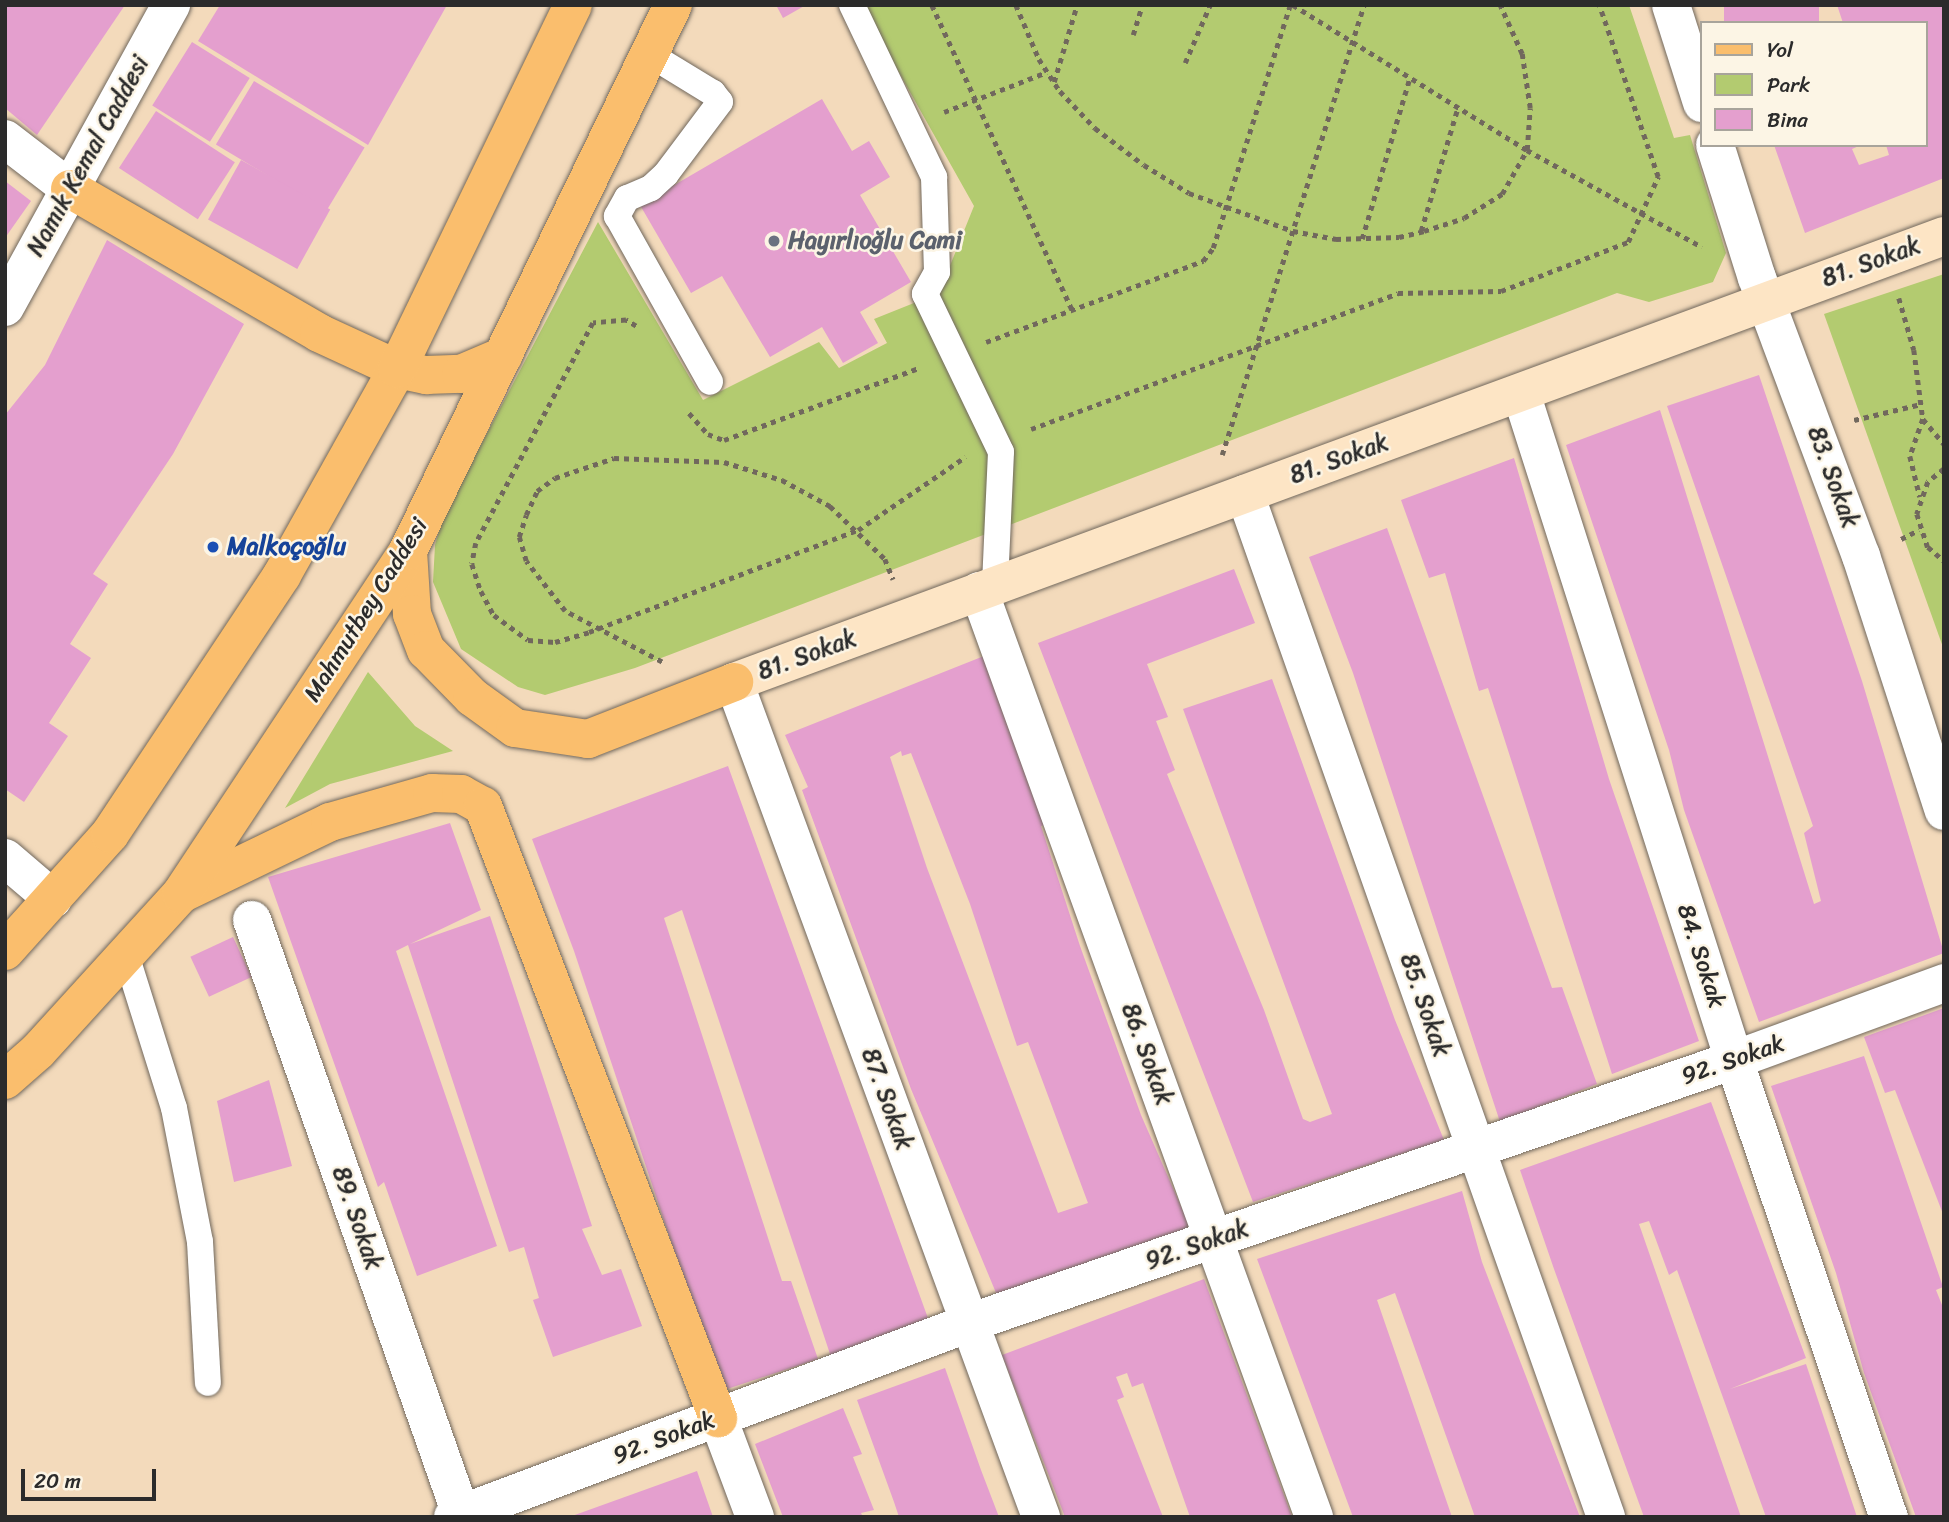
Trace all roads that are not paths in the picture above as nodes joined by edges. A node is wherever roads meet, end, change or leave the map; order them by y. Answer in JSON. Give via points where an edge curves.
{"nodes":[{"id":1,"x":171,"y":5,"type":"edge"},
{"id":2,"x":573,"y":5,"type":"edge"},
{"id":3,"x":673,"y":5,"type":"edge"},
{"id":4,"x":852,"y":5,"type":"edge"},
{"id":5,"x":1671,"y":5,"type":"edge"},
{"id":6,"x":649,"y":54,"type":"junction"},
{"id":7,"x":1700,"y":97,"type":"edge"},
{"id":8,"x":5,"y":139,"type":"edge"},
{"id":9,"x":1717,"y":147,"type":"edge"},
{"id":10,"x":70,"y":188,"type":"junction"},
{"id":11,"x":1944,"y":236,"type":"edge"},
{"id":12,"x":1763,"y":289,"type":"junction"},
{"id":13,"x":5,"y":307,"type":"edge"},
{"id":14,"x":503,"y":356,"type":"junction"},
{"id":15,"x":397,"y":369,"type":"junction"},
{"id":16,"x":709,"y":382,"type":"dead end"},
{"id":17,"x":1521,"y":393,"type":"junction"},
{"id":18,"x":1245,"y":494,"type":"junction"},
{"id":19,"x":408,"y":551,"type":"junction"},
{"id":20,"x":987,"y":588,"type":"junction"},
{"id":21,"x":734,"y":682,"type":"junction"},
{"id":22,"x":1944,"y":811,"type":"edge"},
{"id":23,"x":5,"y":858,"type":"edge"},
{"id":24,"x":181,"y":894,"type":"junction"},
{"id":25,"x":53,"y":899,"type":"junction"},
{"id":26,"x":251,"y":920,"type":"dead end"},
{"id":27,"x":5,"y":951,"type":"edge"},
{"id":28,"x":126,"y":955,"type":"junction"},
{"id":29,"x":1944,"y":983,"type":"edge"},
{"id":30,"x":1734,"y":1060,"type":"junction"},
{"id":31,"x":5,"y":1080,"type":"edge"},
{"id":32,"x":1475,"y":1146,"type":"junction"},
{"id":33,"x":1214,"y":1239,"type":"junction"},
{"id":34,"x":969,"y":1322,"type":"junction"},
{"id":35,"x":208,"y":1383,"type":"dead end"},
{"id":36,"x":718,"y":1418,"type":"junction"},
{"id":37,"x":459,"y":1516,"type":"edge"},
{"id":38,"x":755,"y":1517,"type":"edge"},
{"id":39,"x":1041,"y":1517,"type":"edge"},
{"id":40,"x":1314,"y":1517,"type":"edge"},
{"id":41,"x":1606,"y":1517,"type":"edge"},
{"id":42,"x":1889,"y":1517,"type":"edge"}],
"edges":[{"from":1,"to":10,"type":"street","name":"Namık Kemal Caddesi"},
{"from":2,"to":15,"type":"main road"},
{"from":3,"to":6,"type":"main road","name":"Mahmutbey Caddesi"},
{"from":4,"to":20,"type":"lane","via":[[934,177],[937,272],[925,294],[1002,452]]},
{"from":5,"to":7,"type":"street"},
{"from":6,"to":14,"type":"main road","name":"Mahmutbey Caddesi"},
{"from":6,"to":16,"type":"lane","via":[[713,93],[720,102],[666,174],[651,188],[627,198],[617,216]]},
{"from":8,"to":10,"type":"street"},
{"from":9,"to":12,"type":"street","name":"83. Sokak"},
{"from":10,"to":13,"type":"street","name":"Namık Kemal Caddesi"},
{"from":10,"to":15,"type":"main road","via":[[319,333]]},
{"from":11,"to":12,"type":"street","name":"81. Sokak"},
{"from":12,"to":17,"type":"street","name":"81. Sokak"},
{"from":12,"to":22,"type":"street","name":"83. Sokak"},
{"from":14,"to":15,"type":"main road","via":[[461,374],[426,375]]},
{"from":14,"to":19,"type":"main road","name":"Mahmutbey Caddesi"},
{"from":15,"to":25,"type":"main road","via":[[282,575],[110,834]]},
{"from":17,"to":18,"type":"street","name":"81. Sokak"},
{"from":17,"to":30,"type":"street","name":"84. Sokak"},
{"from":18,"to":20,"type":"street","name":"81. Sokak"},
{"from":18,"to":32,"type":"street","name":"85. Sokak"},
{"from":19,"to":21,"type":"main road","via":[[412,614],[426,650],[472,697],[515,728],[588,739]]},
{"from":19,"to":24,"type":"main road","name":"Mahmutbey Caddesi"},
{"from":20,"to":21,"type":"street","name":"81. Sokak"},
{"from":20,"to":33,"type":"street","name":"86. Sokak"},
{"from":21,"to":34,"type":"street","name":"87. Sokak"},
{"from":23,"to":25,"type":"street"},
{"from":24,"to":28,"type":"main road","name":"Mahmutbey Caddesi"},
{"from":24,"to":36,"type":"main road","via":[[330,822],[432,793],[461,794],[483,806]]},
{"from":25,"to":27,"type":"main road"},
{"from":26,"to":37,"type":"street","name":"89. Sokak"},
{"from":28,"to":31,"type":"main road","name":"Mahmutbey Caddesi","via":[[38,1051]]},
{"from":28,"to":35,"type":"lane","via":[[174,1108],[197,1229]]},
{"from":29,"to":30,"type":"street","name":"92. Sokak"},
{"from":30,"to":32,"type":"street","name":"92. Sokak"},
{"from":30,"to":42,"type":"street","name":"84. Sokak"},
{"from":32,"to":33,"type":"street","name":"92. Sokak"},
{"from":32,"to":41,"type":"street","name":"85. Sokak"},
{"from":33,"to":34,"type":"street","name":"92. Sokak"},
{"from":33,"to":40,"type":"street","name":"86. Sokak"},
{"from":34,"to":36,"type":"street","name":"92. Sokak"},
{"from":34,"to":39,"type":"street","name":"87. Sokak"},
{"from":36,"to":37,"type":"street","name":"92. Sokak"},
{"from":36,"to":38,"type":"street"}]}
